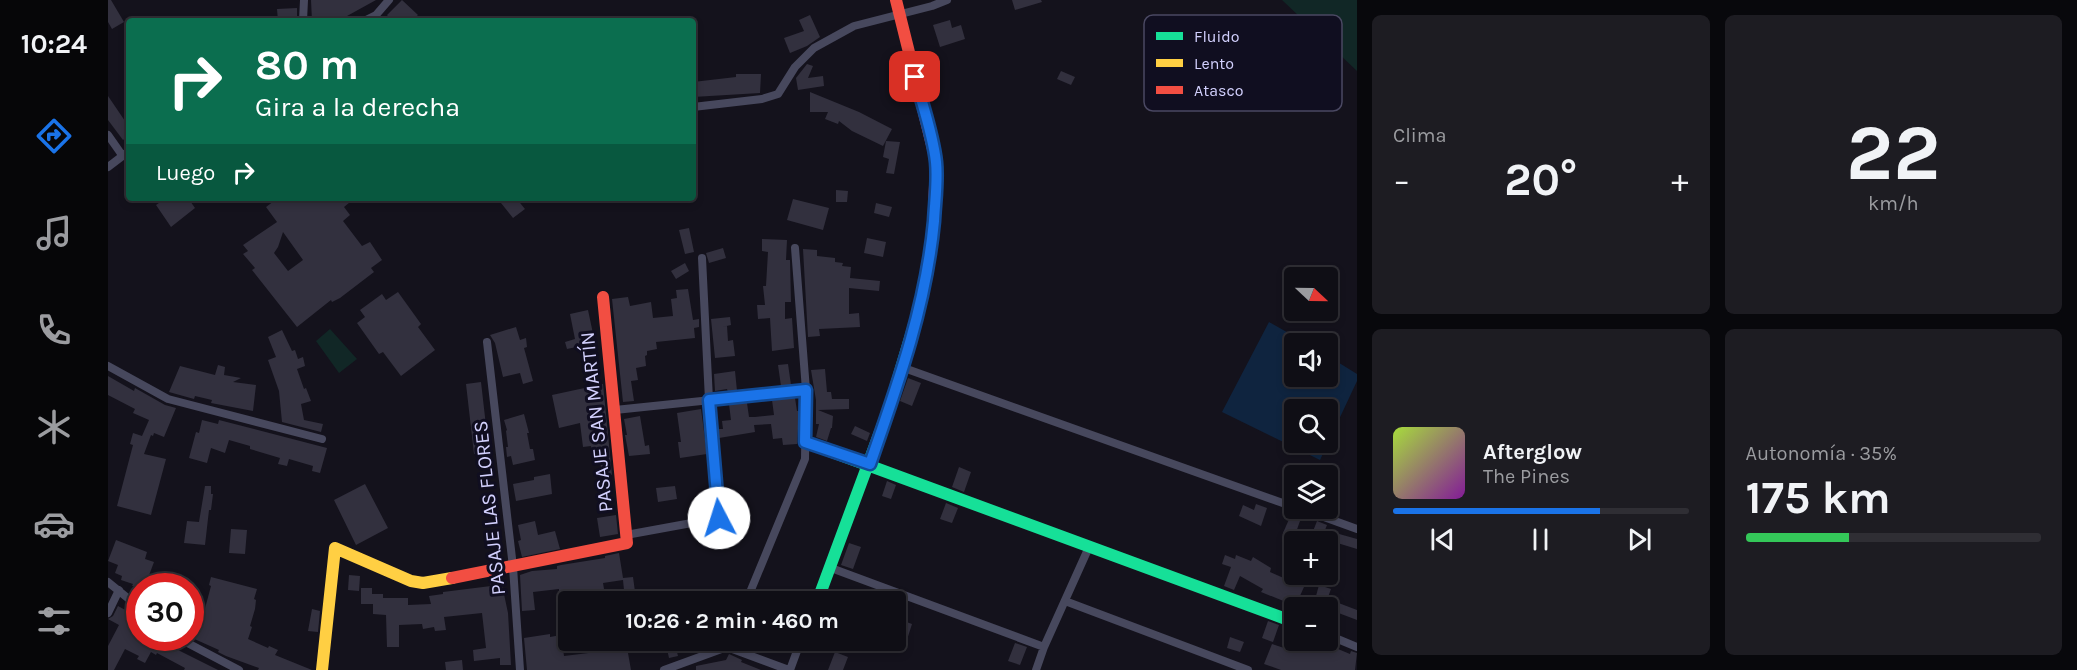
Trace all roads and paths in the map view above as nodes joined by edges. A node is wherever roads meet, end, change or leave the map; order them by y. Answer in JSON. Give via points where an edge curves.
{"nodes":[{"id":1,"x":304,"y":0,"type":"edge"},
{"id":2,"x":389,"y":0,"type":"edge"},
{"id":3,"x":896,"y":0,"type":"edge"},
{"id":4,"x":947,"y":0,"type":"edge"},
{"id":5,"x":900,"y":14,"type":"junction"},
{"id":6,"x":303,"y":18,"type":"edge"},
{"id":7,"x":378,"y":18,"type":"edge"},
{"id":8,"x":696,"y":107,"type":"edge"},
{"id":9,"x":108,"y":135,"type":"edge"},
{"id":10,"x":125,"y":153,"type":"edge"},
{"id":11,"x":108,"y":167,"type":"edge"},
{"id":12,"x":795,"y":248,"type":"dead end"},
{"id":13,"x":702,"y":258,"type":"dead end"},
{"id":14,"x":603,"y":297,"type":"dead end"},
{"id":15,"x":487,"y":342,"type":"dead end"},
{"id":16,"x":108,"y":366,"type":"edge"},
{"id":17,"x":904,"y":368,"type":"junction"},
{"id":18,"x":806,"y":390,"type":"junction"},
{"id":19,"x":709,"y":400,"type":"junction"},
{"id":20,"x":615,"y":410,"type":"junction"},
{"id":21,"x":322,"y":439,"type":"dead end"},
{"id":22,"x":805,"y":442,"type":"junction"},
{"id":23,"x":870,"y":464,"type":"junction"},
{"id":24,"x":1284,"y":503,"type":"edge"},
{"id":25,"x":1329,"y":519,"type":"edge"},
{"id":26,"x":1357,"y":529,"type":"edge"},
{"id":27,"x":627,"y":539,"type":"junction"},
{"id":28,"x":1089,"y":547,"type":"junction"},
{"id":29,"x":513,"y":567,"type":"junction"},
{"id":30,"x":831,"y":568,"type":"junction"},
{"id":31,"x":108,"y":582,"type":"edge"},
{"id":32,"x":119,"y":590,"type":"junction"},
{"id":33,"x":751,"y":591,"type":"edge"},
{"id":34,"x":822,"y":591,"type":"edge"},
{"id":35,"x":126,"y":596,"type":"edge"},
{"id":36,"x":1065,"y":601,"type":"junction"},
{"id":37,"x":108,"y":613,"type":"edge"},
{"id":38,"x":1284,"y":618,"type":"edge"},
{"id":39,"x":1338,"y":639,"type":"edge"},
{"id":40,"x":1044,"y":647,"type":"junction"},
{"id":41,"x":1357,"y":647,"type":"edge"},
{"id":42,"x":203,"y":651,"type":"edge"},
{"id":43,"x":712,"y":651,"type":"edge"},
{"id":44,"x":745,"y":651,"type":"edge"},
{"id":45,"x":797,"y":651,"type":"edge"},
{"id":46,"x":239,"y":670,"type":"edge"},
{"id":47,"x":322,"y":670,"type":"edge"},
{"id":48,"x":520,"y":670,"type":"edge"},
{"id":49,"x":664,"y":670,"type":"edge"},
{"id":50,"x":789,"y":670,"type":"edge"},
{"id":51,"x":1036,"y":670,"type":"edge"},
{"id":52,"x":1248,"y":670,"type":"edge"}],
"edges":[{"from":1,"to":6,"type":"street"},
{"from":2,"to":7,"type":"street"},
{"from":3,"to":5,"type":"street"},
{"from":4,"to":5,"type":"street"},
{"from":5,"to":8,"type":"street","via":[[854,26],[814,48],[778,93],[762,99]]},
{"from":5,"to":17,"type":"street","via":[[936,161],[931,256]]},
{"from":9,"to":10,"type":"street"},
{"from":10,"to":11,"type":"street"},
{"from":12,"to":18,"type":"street"},
{"from":13,"to":19,"type":"street"},
{"from":14,"to":20,"type":"street","name":"PASAJE SAN MARTÍN"},
{"from":15,"to":29,"type":"street","name":"PASAJE LAS FLORES"},
{"from":16,"to":21,"type":"street","via":[[168,399]]},
{"from":17,"to":23,"type":"street"},
{"from":17,"to":24,"type":"street"},
{"from":18,"to":19,"type":"street"},
{"from":18,"to":22,"type":"street"},
{"from":19,"to":20,"type":"street"},
{"from":19,"to":27,"type":"street","via":[[719,518]]},
{"from":20,"to":27,"type":"street","name":"PASAJE SAN MARTÍN"},
{"from":22,"to":23,"type":"street"},
{"from":22,"to":33,"type":"street","via":[[805,459]]},
{"from":23,"to":28,"type":"street"},
{"from":23,"to":30,"type":"street"},
{"from":25,"to":26,"type":"street"},
{"from":27,"to":29,"type":"street"},
{"from":28,"to":36,"type":"street"},
{"from":28,"to":38,"type":"street"},
{"from":29,"to":47,"type":"street","via":[[423,583],[335,548]]},
{"from":29,"to":48,"type":"street","name":"PASAJE LAS FLORES"},
{"from":30,"to":34,"type":"street"},
{"from":30,"to":40,"type":"street"},
{"from":31,"to":32,"type":"street"},
{"from":32,"to":35,"type":"street"},
{"from":32,"to":37,"type":"street"},
{"from":36,"to":40,"type":"street"},
{"from":36,"to":52,"type":"street"},
{"from":39,"to":41,"type":"street"},
{"from":40,"to":51,"type":"street"},
{"from":42,"to":46,"type":"street"},
{"from":43,"to":49,"type":"street"},
{"from":44,"to":50,"type":"street"},
{"from":45,"to":50,"type":"street"}]}
